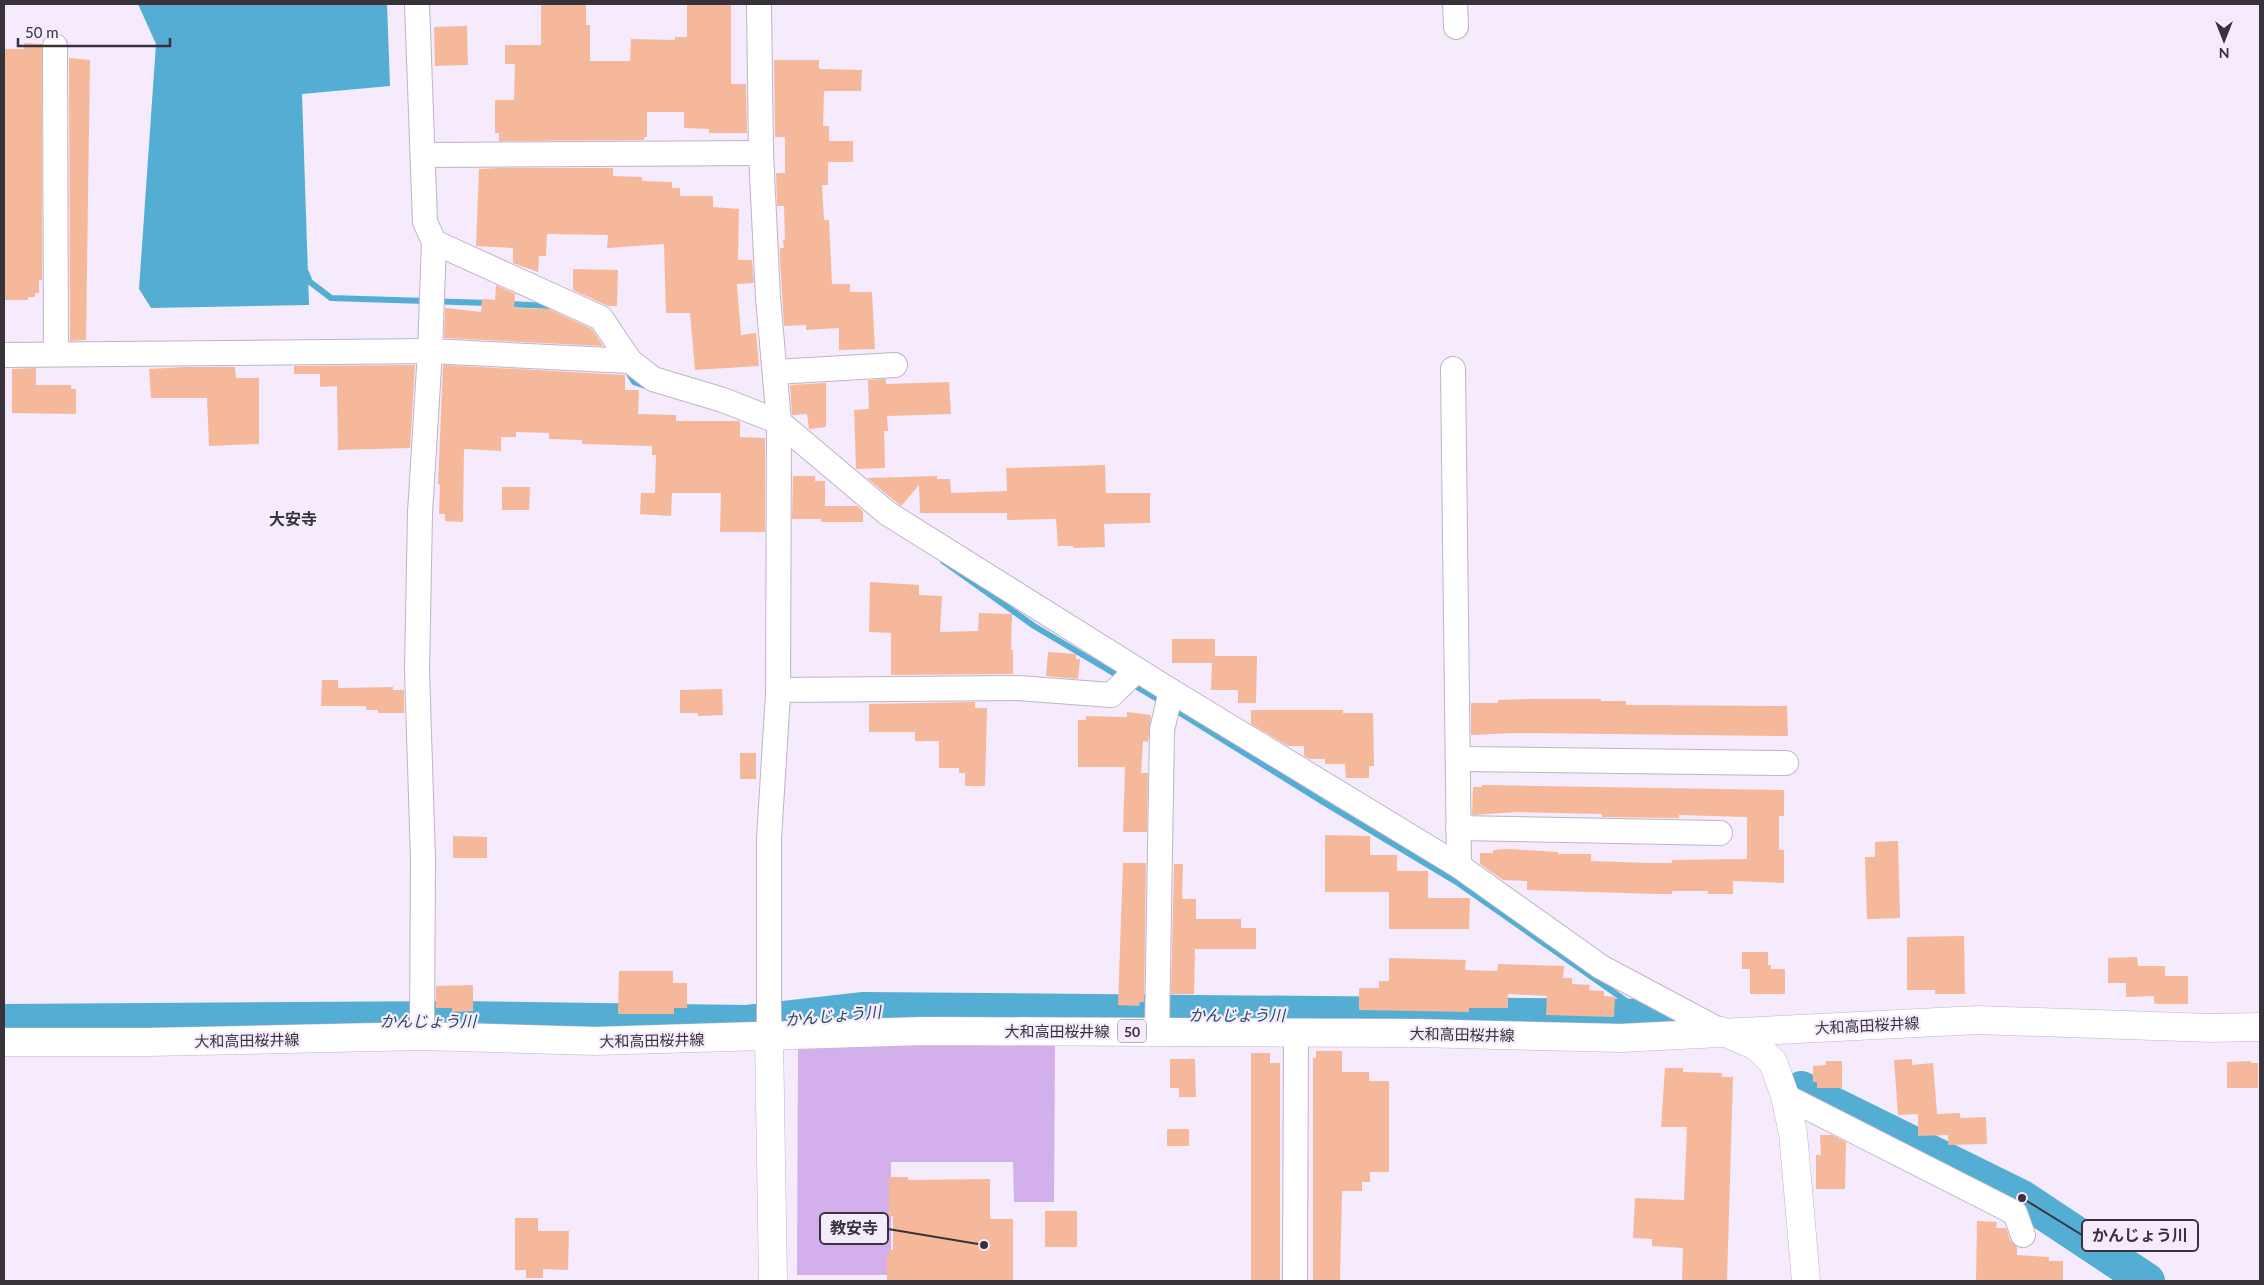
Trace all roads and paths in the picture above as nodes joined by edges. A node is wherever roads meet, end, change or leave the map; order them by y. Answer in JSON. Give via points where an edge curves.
{"nodes":[{"id":1,"x":417,"y":4,"type":"edge"},
{"id":2,"x":759,"y":4,"type":"edge"},
{"id":3,"x":1455,"y":4,"type":"edge"},
{"id":4,"x":1456,"y":27,"type":"dead end"},
{"id":5,"x":55,"y":46,"type":"dead end"},
{"id":6,"x":762,"y":153,"type":"junction"},
{"id":7,"x":423,"y":155,"type":"junction"},
{"id":8,"x":434,"y":242,"type":"junction"},
{"id":9,"x":430,"y":351,"type":"junction"},
{"id":10,"x":4,"y":354,"type":"edge"},
{"id":11,"x":56,"y":354,"type":"junction"},
{"id":12,"x":630,"y":360,"type":"junction"},
{"id":13,"x":895,"y":365,"type":"dead end"},
{"id":14,"x":1453,"y":369,"type":"dead end"},
{"id":15,"x":775,"y":372,"type":"junction"},
{"id":16,"x":779,"y":422,"type":"junction"},
{"id":17,"x":1137,"y":670,"type":"junction"},
{"id":18,"x":778,"y":690,"type":"junction"},
{"id":19,"x":1171,"y":691,"type":"junction"},
{"id":20,"x":1458,"y":759,"type":"junction"},
{"id":21,"x":1786,"y":763,"type":"dead end"},
{"id":22,"x":1458,"y":828,"type":"junction"},
{"id":23,"x":1720,"y":832,"type":"dead end"},
{"id":24,"x":1459,"y":866,"type":"junction"},
{"id":25,"x":1157,"y":1020,"type":"junction"},
{"id":26,"x":422,"y":1026,"type":"junction"},
{"id":27,"x":769,"y":1026,"type":"junction"},
{"id":28,"x":2260,"y":1027,"type":"edge"},
{"id":29,"x":1721,"y":1031,"type":"junction"},
{"id":30,"x":1296,"y":1033,"type":"junction"},
{"id":31,"x":4,"y":1042,"type":"edge"},
{"id":32,"x":1785,"y":1096,"type":"junction"},
{"id":33,"x":2023,"y":1235,"type":"dead end"},
{"id":34,"x":773,"y":1281,"type":"edge"},
{"id":35,"x":1295,"y":1281,"type":"edge"},
{"id":36,"x":1806,"y":1281,"type":"edge"}],
"edges":[{"from":1,"to":7,"type":"street"},
{"from":2,"to":6,"type":"street"},
{"from":3,"to":4,"type":"street"},
{"from":5,"to":11,"type":"street"},
{"from":6,"to":7,"type":"street"},
{"from":6,"to":15,"type":"street","via":[[768,298]]},
{"from":7,"to":8,"type":"street","via":[[425,222]]},
{"from":8,"to":9,"type":"street"},
{"from":8,"to":12,"type":"street","via":[[601,318]]},
{"from":9,"to":11,"type":"street"},
{"from":9,"to":12,"type":"street"},
{"from":9,"to":26,"type":"street","via":[[420,514],[417,672],[423,858]]},
{"from":10,"to":11,"type":"street"},
{"from":12,"to":16,"type":"street","via":[[652,379],[723,400]]},
{"from":13,"to":15,"type":"street"},
{"from":14,"to":20,"type":"street"},
{"from":15,"to":16,"type":"street"},
{"from":16,"to":17,"type":"street","via":[[887,514]]},
{"from":16,"to":18,"type":"street"},
{"from":17,"to":18,"type":"street","via":[[1112,695],[1018,688]]},
{"from":17,"to":19,"type":"street"},
{"from":18,"to":27,"type":"street","via":[[769,839]]},
{"from":19,"to":24,"type":"street"},
{"from":19,"to":25,"type":"street","via":[[1162,730]]},
{"from":20,"to":21,"type":"street"},
{"from":20,"to":22,"type":"street"},
{"from":22,"to":23,"type":"street"},
{"from":22,"to":24,"type":"street"},
{"from":24,"to":29,"type":"street","via":[[1601,967]]},
{"from":25,"to":27,"type":"main road","name":"大和高田桜井線","number":"50","via":[[925,1031]]},
{"from":25,"to":30,"type":"main road","name":"大和高田桜井線","number":"50"},
{"from":26,"to":27,"type":"main road","name":"大和高田桜井線","number":"50","via":[[595,1041]]},
{"from":26,"to":31,"type":"main road","name":"大和高田桜井線","number":"50","via":[[149,1042]]},
{"from":27,"to":34,"type":"main road"},
{"from":28,"to":29,"type":"main road","name":"大和高田桜井線","number":"50","via":[[1978,1020]]},
{"from":29,"to":30,"type":"main road","name":"大和高田桜井線","number":"50","via":[[1621,1038]]},
{"from":29,"to":32,"type":"main road","via":[[1756,1046],[1773,1062]]},
{"from":30,"to":35,"type":"street"},
{"from":32,"to":33,"type":"street","via":[[2015,1213]]},
{"from":32,"to":36,"type":"main road","via":[[1793,1133]]}]}
